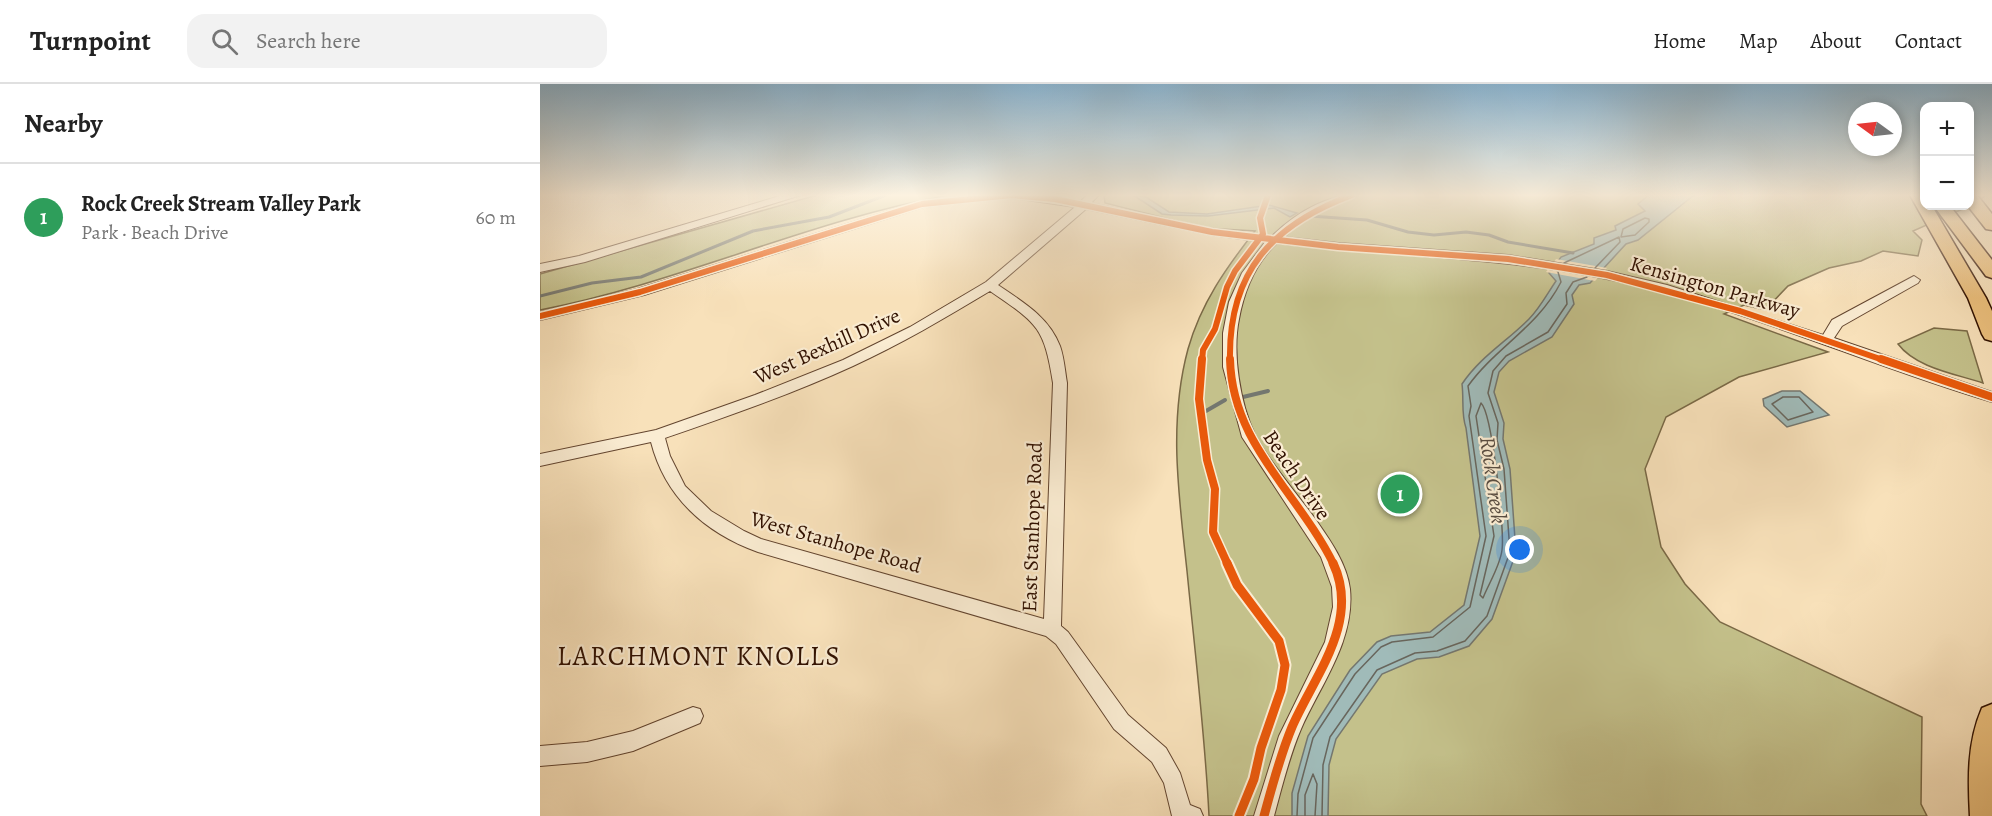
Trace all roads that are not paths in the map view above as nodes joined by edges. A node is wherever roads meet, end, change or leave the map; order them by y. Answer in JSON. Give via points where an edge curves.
{"nodes":[{"id":1,"x":680,"y":229,"type":"edge"},
{"id":2,"x":841,"y":229,"type":"edge"},
{"id":3,"x":1055,"y":229,"type":"edge"},
{"id":4,"x":1202,"y":229,"type":"edge"},
{"id":5,"x":1286,"y":229,"type":"edge"},
{"id":6,"x":1938,"y":229,"type":"edge"},
{"id":7,"x":1960,"y":229,"type":"edge"},
{"id":8,"x":1272,"y":239,"type":"junction"},
{"id":9,"x":540,"y":268,"type":"edge"},
{"id":10,"x":1992,"y":272,"type":"edge"},
{"id":11,"x":1914,"y":280,"type":"dead end"},
{"id":12,"x":990,"y":285,"type":"junction"},
{"id":13,"x":540,"y":316,"type":"edge"},
{"id":14,"x":1992,"y":334,"type":"edge"},
{"id":15,"x":1827,"y":339,"type":"junction"},
{"id":16,"x":1992,"y":397,"type":"edge"},
{"id":17,"x":657,"y":435,"type":"junction"},
{"id":18,"x":540,"y":460,"type":"edge"},
{"id":19,"x":1052,"y":630,"type":"junction"},
{"id":20,"x":693,"y":716,"type":"dead end"},
{"id":21,"x":1992,"y":718,"type":"edge"},
{"id":22,"x":540,"y":756,"type":"edge"},
{"id":23,"x":1185,"y":816,"type":"edge"},
{"id":24,"x":1264,"y":816,"type":"edge"},
{"id":25,"x":1986,"y":816,"type":"edge"}],
"edges":[{"from":1,"to":9,"type":"street"},
{"from":2,"to":13,"type":"street","name":"Kensington Parkway","via":[[640,292]]},
{"from":3,"to":12,"type":"street","name":"West Bexhill Drive"},
{"from":4,"to":8,"type":"street","name":"Kensington Parkway"},
{"from":5,"to":8,"type":"street","name":"Beach Drive"},
{"from":6,"to":14,"type":"highway","via":[[1977,298]]},
{"from":7,"to":10,"type":"highway"},
{"from":8,"to":15,"type":"street","name":"Kensington Parkway","via":[[1551,265],[1607,275],[1663,288]]},
{"from":8,"to":24,"type":"street","name":"Beach Drive","via":[[1240,287],[1228,334],[1231,383],[1248,434],[1268,469],[1329,553],[1341,585],[1342,610],[1335,646],[1276,765]]},
{"from":11,"to":15,"type":"street","via":[[1837,323]]},
{"from":12,"to":17,"type":"street","name":"West Bexhill Drive","via":[[915,330],[848,363]]},
{"from":12,"to":19,"type":"street","name":"East Stanhope Road","via":[[1032,314],[1054,347],[1060,383]]},
{"from":15,"to":16,"type":"street","name":"Kensington Parkway"},
{"from":17,"to":18,"type":"street","name":"West Bexhill Drive"},
{"from":17,"to":19,"type":"street","name":"West Stanhope Road","via":[[674,486],[705,518],[731,534]]},
{"from":19,"to":23,"type":"street","name":"East Stanhope Road","via":[[1062,638],[1121,722],[1159,755],[1173,780]]},
{"from":20,"to":22,"type":"street","via":[[633,741],[587,752]]},
{"from":21,"to":25,"type":"highway","via":[[1982,767]]}]}
